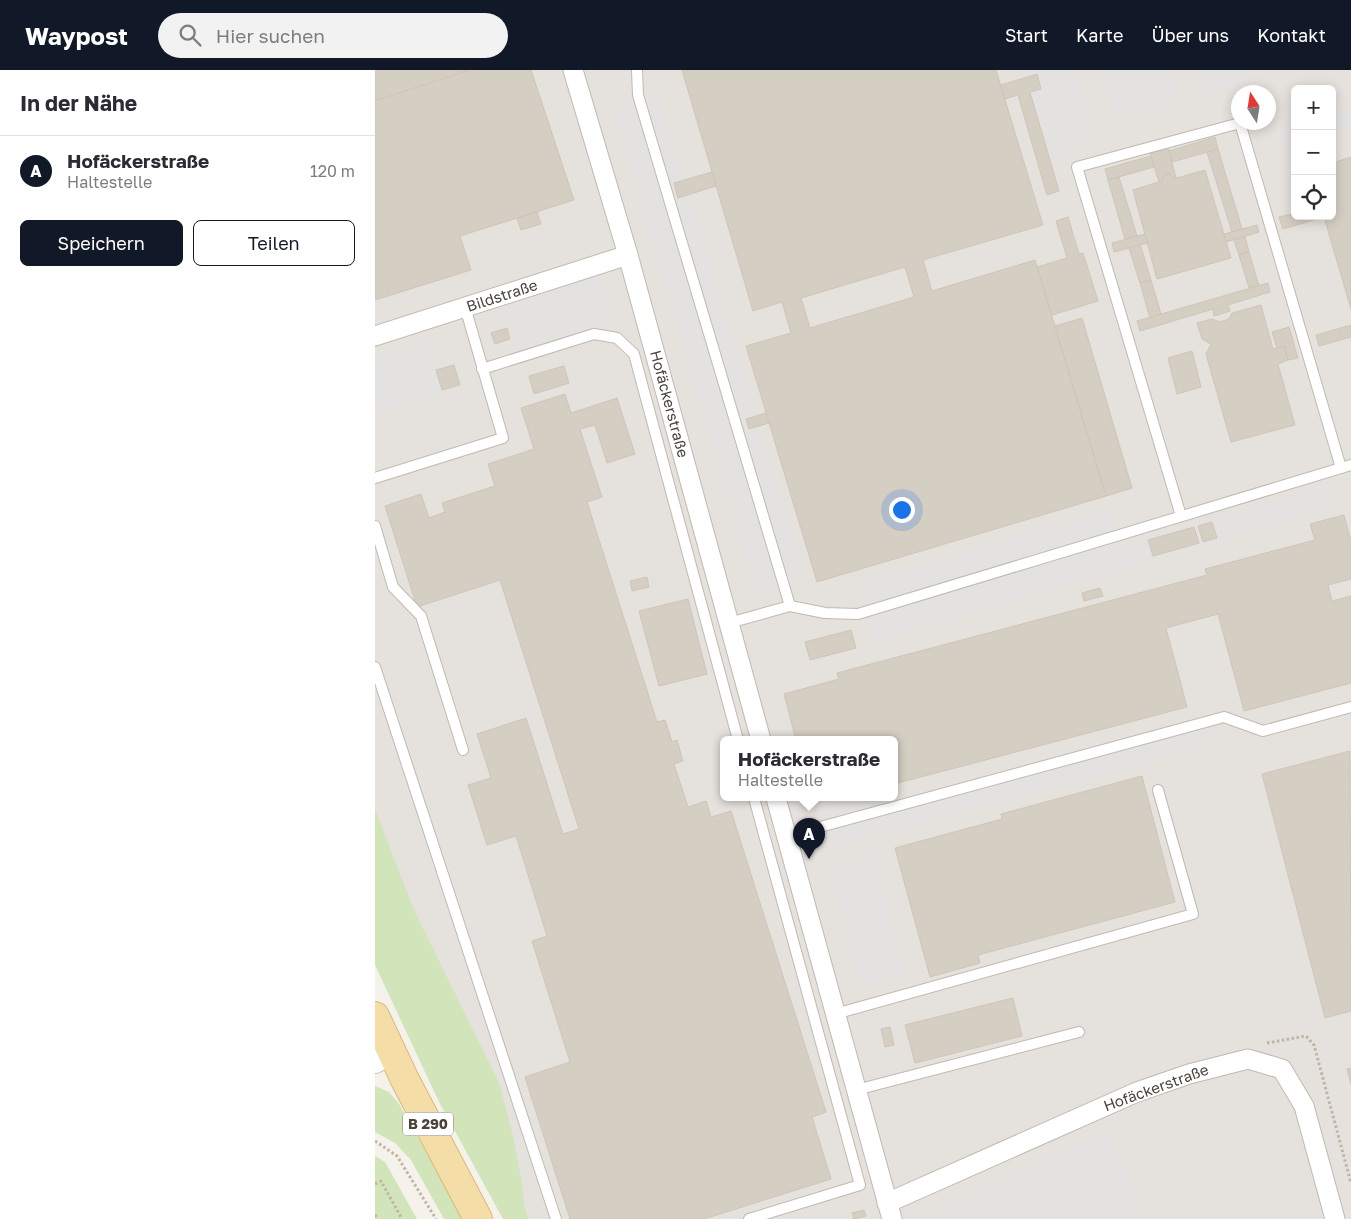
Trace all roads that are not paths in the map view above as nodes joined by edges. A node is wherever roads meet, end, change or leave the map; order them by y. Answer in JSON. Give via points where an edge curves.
{"nodes":[{"id":1,"x":573,"y":70,"type":"edge"},
{"id":2,"x":637,"y":70,"type":"edge"},
{"id":3,"x":628,"y":255,"type":"junction"},
{"id":4,"x":465,"y":307,"type":"junction"},
{"id":5,"x":375,"y":336,"type":"edge"},
{"id":6,"x":483,"y":369,"type":"junction"},
{"id":7,"x":1346,"y":466,"type":"edge"},
{"id":8,"x":375,"y":478,"type":"edge"},
{"id":9,"x":1181,"y":516,"type":"junction"},
{"id":10,"x":375,"y":526,"type":"edge"},
{"id":11,"x":790,"y":606,"type":"junction"},
{"id":12,"x":729,"y":623,"type":"junction"},
{"id":13,"x":375,"y":667,"type":"edge"},
{"id":14,"x":1351,"y":707,"type":"edge"},
{"id":15,"x":737,"y":736,"type":"edge"},
{"id":16,"x":760,"y":736,"type":"edge"},
{"id":17,"x":463,"y":750,"type":"dead end"},
{"id":18,"x":1158,"y":790,"type":"dead end"},
{"id":19,"x":755,"y":801,"type":"edge"},
{"id":20,"x":777,"y":801,"type":"edge"},
{"id":21,"x":787,"y":836,"type":"junction"},
{"id":22,"x":835,"y":1014,"type":"junction"},
{"id":23,"x":375,"y":1016,"type":"edge"},
{"id":24,"x":1079,"y":1032,"type":"dead end"},
{"id":25,"x":383,"y":1057,"type":"edge"},
{"id":26,"x":856,"y":1090,"type":"junction"},
{"id":27,"x":889,"y":1211,"type":"edge"},
{"id":28,"x":478,"y":1219,"type":"edge"},
{"id":29,"x":556,"y":1219,"type":"edge"},
{"id":30,"x":749,"y":1219,"type":"edge"},
{"id":31,"x":1335,"y":1219,"type":"edge"}],
"edges":[{"from":1,"to":3,"type":"street","name":"Hofäckerstraße"},
{"from":2,"to":11,"type":"lane","via":[[638,95]]},
{"from":3,"to":4,"type":"street","name":"Bildstraße"},
{"from":3,"to":12,"type":"street","name":"Hofäckerstraße"},
{"from":4,"to":5,"type":"street","name":"Bildstraße"},
{"from":4,"to":6,"type":"lane"},
{"from":6,"to":8,"type":"lane","via":[[503,438]]},
{"from":6,"to":15,"type":"lane","via":[[594,334],[617,338],[634,354]]},
{"from":7,"to":9,"type":"lane"},
{"from":7,"to":9,"type":"lane","via":[[1240,122],[1077,167]]},
{"from":9,"to":11,"type":"lane","via":[[858,614],[825,613]]},
{"from":10,"to":17,"type":"lane","via":[[393,587],[421,616]]},
{"from":11,"to":12,"type":"lane"},
{"from":12,"to":16,"type":"street","name":"Hofäckerstraße"},
{"from":13,"to":29,"type":"lane"},
{"from":14,"to":21,"type":"lane","via":[[1263,731],[1224,717]]},
{"from":18,"to":22,"type":"lane","via":[[1193,914]]},
{"from":19,"to":30,"type":"lane","via":[[860,1185]]},
{"from":20,"to":21,"type":"street","name":"Hofäckerstraße"},
{"from":21,"to":22,"type":"street","name":"Hofäckerstraße"},
{"from":22,"to":26,"type":"street","name":"Hofäckerstraße"},
{"from":23,"to":25,"type":"main road","number":"B 290"},
{"from":24,"to":26,"type":"lane"},
{"from":25,"to":28,"type":"main road","number":"B 290"},
{"from":26,"to":27,"type":"street","name":"Hofäckerstraße"},
{"from":27,"to":31,"type":"street","name":"Hofäckerstraße","via":[[1137,1092],[1248,1058],[1281,1068],[1304,1106]]}]}
